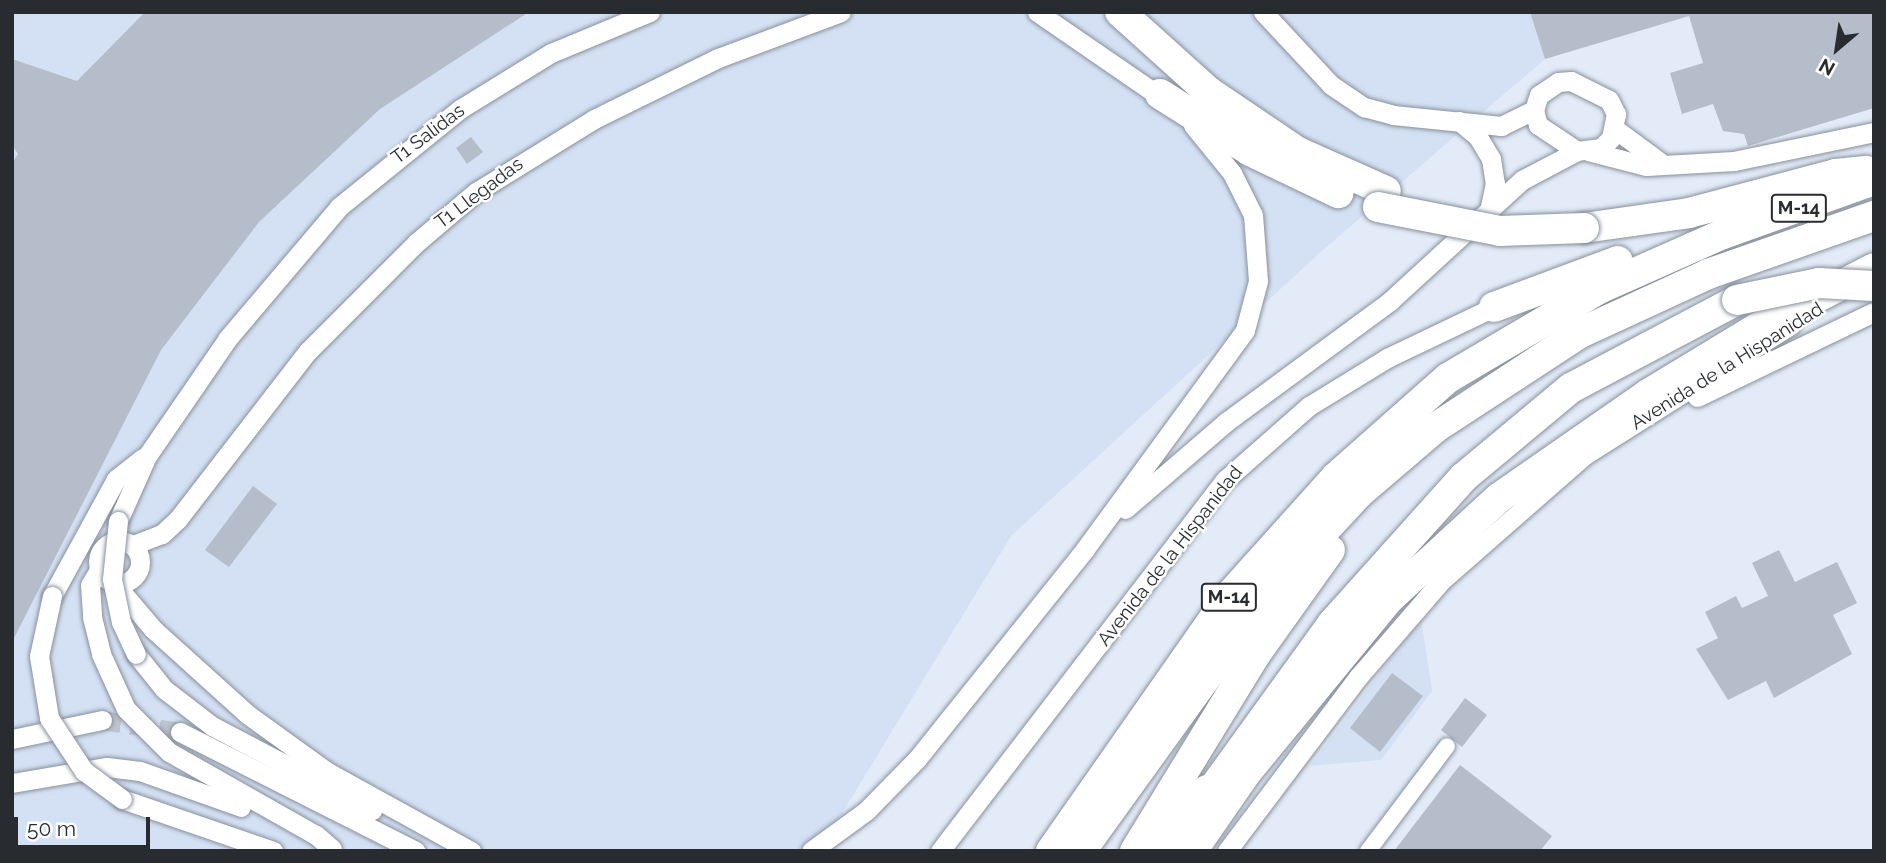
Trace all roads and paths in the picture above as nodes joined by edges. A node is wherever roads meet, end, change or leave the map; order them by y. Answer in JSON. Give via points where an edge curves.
{"nodes":[{"id":1,"x":650,"y":12,"type":"edge"},
{"id":2,"x":841,"y":12,"type":"edge"},
{"id":3,"x":1037,"y":12,"type":"edge"},
{"id":4,"x":1121,"y":12,"type":"edge"},
{"id":5,"x":1262,"y":12,"type":"edge"},
{"id":6,"x":1160,"y":94,"type":"junction"},
{"id":7,"x":1534,"y":110,"type":"junction"},
{"id":8,"x":1460,"y":121,"type":"junction"},
{"id":9,"x":1615,"y":129,"type":"junction"},
{"id":10,"x":1874,"y":132,"type":"edge"},
{"id":11,"x":1582,"y":151,"type":"junction"},
{"id":12,"x":1660,"y":162,"type":"junction"},
{"id":13,"x":1874,"y":171,"type":"edge"},
{"id":14,"x":1874,"y":180,"type":"edge"},
{"id":15,"x":1382,"y":199,"type":"junction"},
{"id":16,"x":1490,"y":207,"type":"junction"},
{"id":17,"x":1874,"y":216,"type":"edge"},
{"id":18,"x":1723,"y":234,"type":"junction"},
{"id":19,"x":1874,"y":268,"type":"edge"},
{"id":20,"x":1874,"y":285,"type":"edge"},
{"id":21,"x":1494,"y":307,"type":"joint"},
{"id":22,"x":1874,"y":312,"type":"edge"},
{"id":23,"x":1408,"y":450,"type":"junction"},
{"id":24,"x":1585,"y":455,"type":"junction"},
{"id":25,"x":146,"y":456,"type":"junction"},
{"id":26,"x":133,"y":545,"type":"junction"},
{"id":27,"x":1085,"y":549,"type":"junction"},
{"id":28,"x":106,"y":577,"type":"junction"},
{"id":29,"x":102,"y":720,"type":"tunnel mouth"},
{"id":30,"x":180,"y":732,"type":"tunnel mouth"},
{"id":31,"x":12,"y":739,"type":"edge"},
{"id":32,"x":1447,"y":746,"type":"dead end"},
{"id":33,"x":1221,"y":774,"type":"junction"},
{"id":34,"x":12,"y":783,"type":"edge"},
{"id":35,"x":267,"y":849,"type":"edge"},
{"id":36,"x":333,"y":850,"type":"edge"},
{"id":37,"x":416,"y":851,"type":"edge"},
{"id":38,"x":469,"y":851,"type":"edge"},
{"id":39,"x":811,"y":851,"type":"edge"},
{"id":40,"x":940,"y":851,"type":"edge"},
{"id":41,"x":1051,"y":851,"type":"edge"},
{"id":42,"x":1081,"y":851,"type":"edge"},
{"id":43,"x":1135,"y":851,"type":"edge"},
{"id":44,"x":1158,"y":851,"type":"edge"},
{"id":45,"x":1172,"y":851,"type":"edge"},
{"id":46,"x":1192,"y":851,"type":"edge"},
{"id":47,"x":1227,"y":851,"type":"edge"},
{"id":48,"x":1368,"y":851,"type":"edge"}],
"edges":[{"from":1,"to":25,"type":"street","name":"T1 Salidas","via":[[551,53],[430,129],[310,236],[248,312]]},
{"from":2,"to":26,"type":"street","name":"T1 Llegadas","via":[[718,58],[594,119],[486,184],[415,243],[307,351],[162,534]]},
{"from":3,"to":6,"type":"street"},
{"from":4,"to":15,"type":"highway","via":[[1209,92],[1297,152]]},
{"from":5,"to":8,"type":"street","via":[[1331,85],[1364,107]]},
{"from":6,"to":15,"type":"highway","via":[[1274,164]]},
{"from":6,"to":27,"type":"street","via":[[1217,151],[1249,204],[1259,260],[1252,310],[1227,362]]},
{"from":7,"to":8,"type":"street","via":[[1501,125]]},
{"from":7,"to":9,"type":"street","via":[[1544,89],[1571,81],[1609,100]]},
{"from":7,"to":11,"type":"street","via":[[1546,135]]},
{"from":8,"to":16,"type":"street","via":[[1478,137],[1490,159],[1495,183]]},
{"from":9,"to":11,"type":"street","via":[[1601,148]]},
{"from":9,"to":12,"type":"street"},
{"from":10,"to":12,"type":"street","via":[[1762,158]]},
{"from":11,"to":12,"type":"street","via":[[1624,163]]},
{"from":11,"to":16,"type":"street","via":[[1541,167]]},
{"from":13,"to":15,"type":"highway","bridge":true,"via":[[1836,174],[1651,220],[1584,228]]},
{"from":14,"to":18,"type":"highway","number":"M-14"},
{"from":16,"to":27,"type":"street","via":[[1390,301],[1142,490]]},
{"from":17,"to":23,"type":"highway","number":"M-14","via":[[1708,274],[1580,333],[1481,394]]},
{"from":18,"to":21,"type":"highway","via":[[1664,244]]},
{"from":18,"to":41,"type":"highway","number":"M-14","via":[[1601,288],[1520,332],[1448,378],[1336,477],[1231,594],[1174,668]]},
{"from":19,"to":46,"type":"highway","via":[[1757,328],[1648,394],[1500,497],[1390,598],[1246,773]]},
{"from":20,"to":24,"type":"street","name":"Avenida de la Hispanidad","via":[[1826,303]]},
{"from":20,"to":33,"type":"highway","bridge":true,"via":[[1819,283],[1737,300],[1571,388],[1464,477],[1332,624]]},
{"from":21,"to":40,"type":"street","name":"Avenida de la Hispanidad","via":[[1387,358],[1309,406],[1226,480]]},
{"from":22,"to":24,"type":"street","name":"Avenida de la Hispanidad"},
{"from":23,"to":42,"type":"highway","number":"M-14","via":[[1359,493],[1269,590]]},
{"from":23,"to":43,"type":"highway","via":[[1297,593]]},
{"from":24,"to":47,"type":"street","name":"Avenida de la Hispanidad","via":[[1442,580],[1358,677]]},
{"from":25,"to":35,"type":"street","bridge":true,"via":[[116,479],[52,596],[39,656],[49,718],[84,771],[122,799],[216,836]]},
{"from":25,"to":38,"type":"street","bridge":true,"via":[[121,510],[111,562],[121,622],[136,654],[178,702],[223,733],[361,805]]},
{"from":26,"to":28,"type":"street","via":[[114,540],[103,547]]},
{"from":26,"to":28,"type":"street","via":[[139,570],[127,582]]},
{"from":27,"to":39,"type":"street","via":[[888,791]]},
{"from":28,"to":36,"type":"street","via":[[90,585],[92,617],[101,654],[126,709],[169,752],[316,835]]},
{"from":28,"to":38,"type":"street","via":[[153,629],[247,714],[326,771]]},
{"from":29,"to":31,"type":"street"},
{"from":30,"to":37,"type":"street"},
{"from":32,"to":48,"type":"street"},
{"from":33,"to":44,"type":"highway"},
{"from":33,"to":45,"type":"highway"},
{"from":34,"to":36,"type":"street","via":[[107,767],[140,771],[228,800]]}]}
